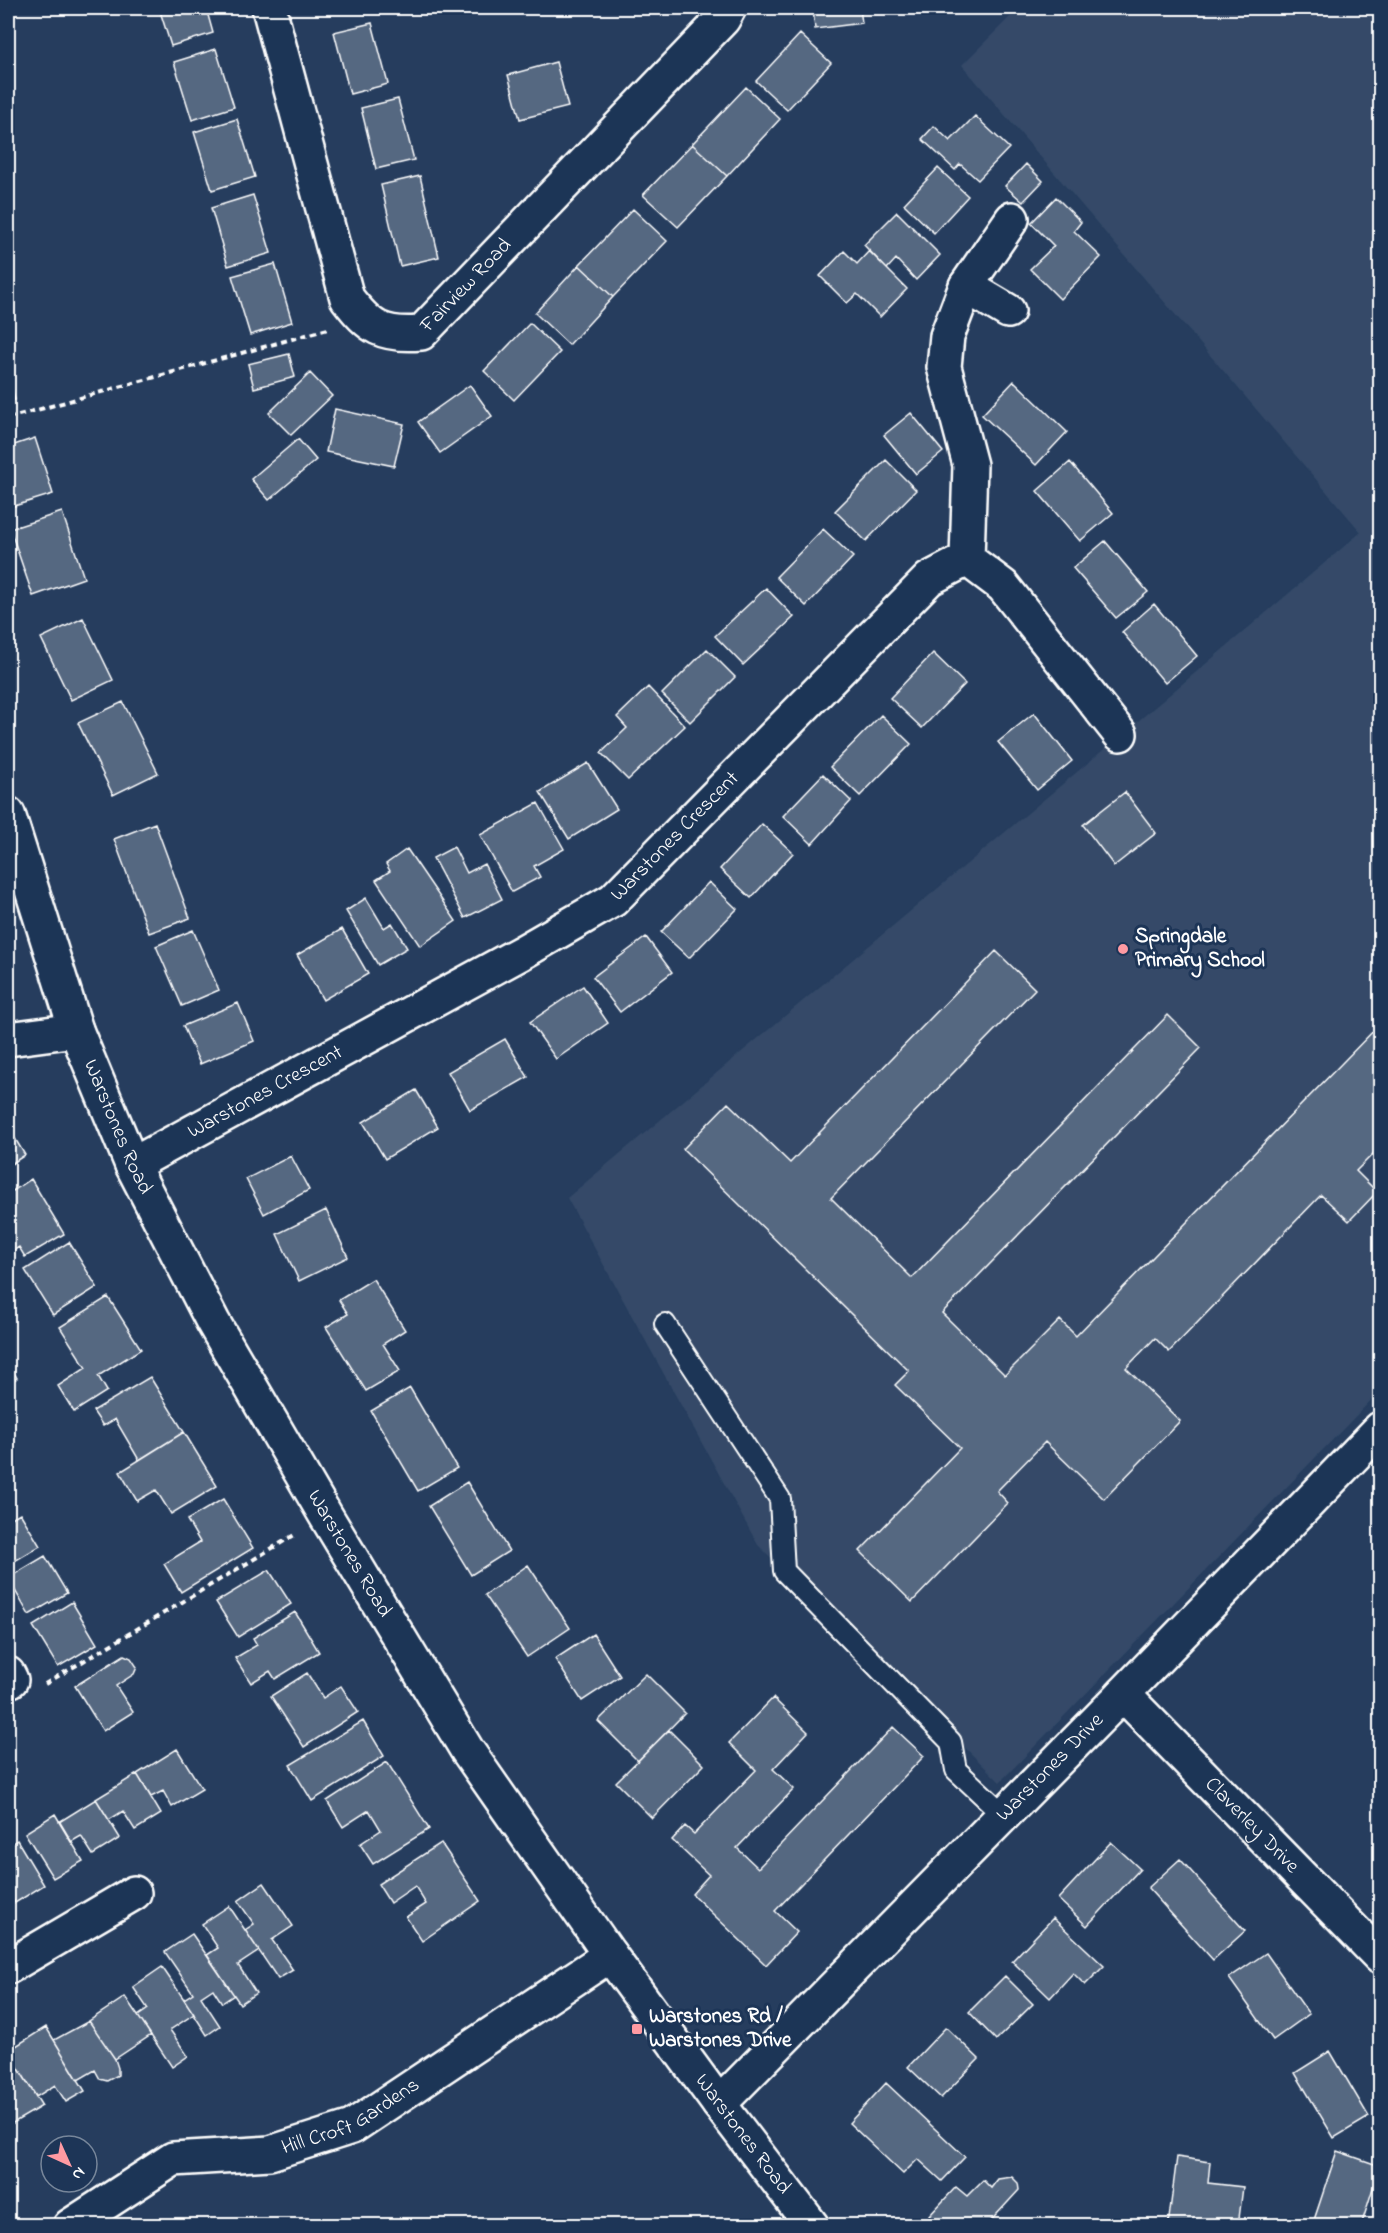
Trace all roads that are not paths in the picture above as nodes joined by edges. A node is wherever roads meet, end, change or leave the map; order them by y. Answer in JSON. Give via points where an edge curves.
{"nodes":[{"id":1,"x":269,"y":8,"type":"edge"},
{"id":2,"x":729,"y":8,"type":"edge"},
{"id":3,"x":1012,"y":219,"type":"dead end"},
{"id":4,"x":966,"y":286,"type":"junction"},
{"id":5,"x":1008,"y":311,"type":"dead end"},
{"id":6,"x":967,"y":559,"type":"junction"},
{"id":7,"x":1120,"y":734,"type":"dead end"},
{"id":8,"x":8,"y":814,"type":"edge"},
{"id":9,"x":76,"y":1030,"type":"junction"},
{"id":10,"x":8,"y":1039,"type":"edge"},
{"id":11,"x":132,"y":1165,"type":"junction"},
{"id":12,"x":665,"y":1324,"type":"dead end"},
{"id":13,"x":1380,"y":1429,"type":"edge"},
{"id":14,"x":1123,"y":1694,"type":"junction"},
{"id":15,"x":1004,"y":1815,"type":"junction"},
{"id":16,"x":134,"y":1893,"type":"dead end"},
{"id":17,"x":610,"y":1955,"type":"junction"},
{"id":18,"x":1380,"y":1957,"type":"edge"},
{"id":19,"x":8,"y":1967,"type":"edge"},
{"id":20,"x":719,"y":2104,"type":"junction"},
{"id":21,"x":70,"y":2226,"type":"edge"},
{"id":22,"x":812,"y":2226,"type":"edge"}],
"edges":[{"from":1,"to":2,"type":"street","name":"Fairview Road","via":[[347,298],[363,319],[388,333],[421,333],[723,19]]},
{"from":3,"to":4,"type":"street"},
{"from":4,"to":5,"type":"street"},
{"from":4,"to":6,"type":"street","via":[[947,336],[944,367],[969,465]]},
{"from":6,"to":7,"type":"street","via":[[1003,586]]},
{"from":6,"to":11,"type":"street","name":"Warstones Crescent","via":[[930,579],[613,900]]},
{"from":8,"to":9,"type":"street","name":"Warstones Road"},
{"from":9,"to":10,"type":"street"},
{"from":9,"to":11,"type":"street","name":"Warstones Road"},
{"from":11,"to":17,"type":"street","name":"Warstones Road","via":[[213,1322],[467,1750]]},
{"from":12,"to":15,"type":"lane","via":[[780,1499],[784,1571],[951,1742],[956,1770]]},
{"from":13,"to":14,"type":"street","name":"Warstones Drive"},
{"from":14,"to":15,"type":"street","name":"Warstones Drive"},
{"from":14,"to":18,"type":"street","name":"Claverley Drive"},
{"from":15,"to":20,"type":"street","name":"Warstones Drive"},
{"from":16,"to":19,"type":"street"},
{"from":17,"to":20,"type":"street","name":"Warstones Road"},
{"from":17,"to":21,"type":"street","name":"Hill Croft Gardens","via":[[352,2127],[270,2153],[173,2159]]},
{"from":20,"to":22,"type":"street","name":"Warstones Road"}]}
